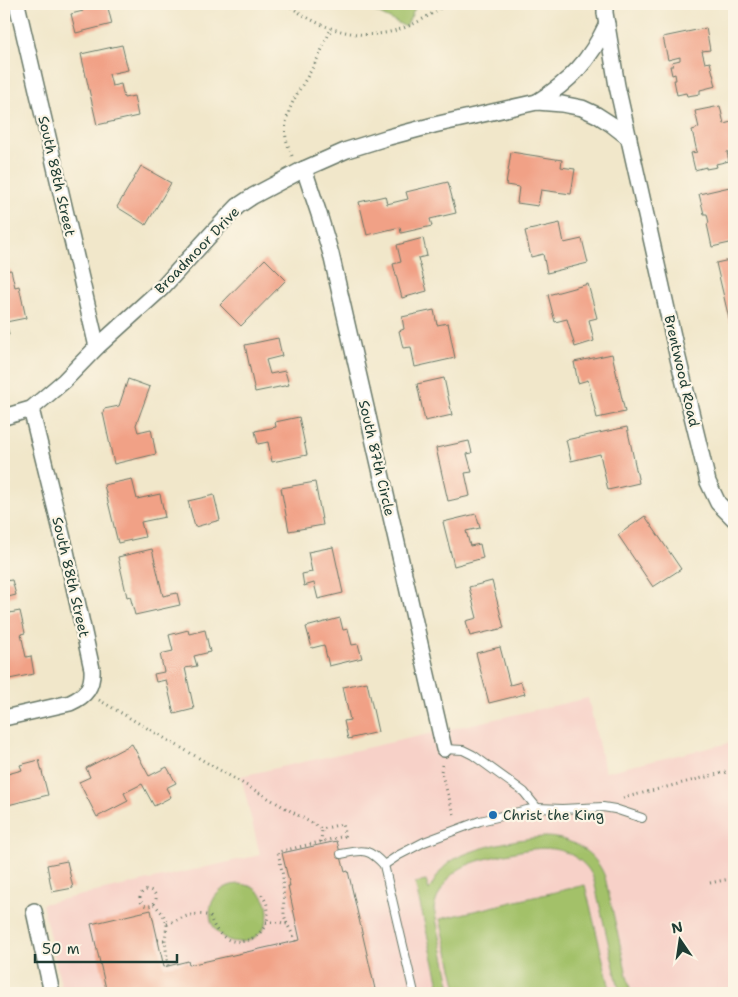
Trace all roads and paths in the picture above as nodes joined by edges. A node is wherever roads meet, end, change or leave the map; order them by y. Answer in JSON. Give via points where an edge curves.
{"nodes":[{"id":1,"x":17,"y":4,"type":"edge"},
{"id":2,"x":286,"y":4,"type":"edge"},
{"id":3,"x":446,"y":4,"type":"edge"},
{"id":4,"x":605,"y":4,"type":"edge"},
{"id":5,"x":607,"y":24,"type":"junction"},
{"id":6,"x":331,"y":29,"type":"junction"},
{"id":7,"x":537,"y":102,"type":"junction"},
{"id":8,"x":629,"y":138,"type":"junction"},
{"id":9,"x":304,"y":169,"type":"junction"},
{"id":10,"x":97,"y":347,"type":"junction"},
{"id":11,"x":31,"y":409,"type":"junction"},
{"id":12,"x":4,"y":417,"type":"edge"},
{"id":13,"x":734,"y":519,"type":"edge"},
{"id":14,"x":89,"y":688,"type":"junction"},
{"id":15,"x":4,"y":718,"type":"edge"},
{"id":16,"x":444,"y":749,"type":"junction"},
{"id":17,"x":734,"y":770,"type":"edge"},
{"id":18,"x":629,"y":795,"type":"dead end"},
{"id":19,"x":538,"y":808,"type":"junction"},
{"id":20,"x":642,"y":818,"type":"dead end"},
{"id":21,"x":322,"y":829,"type":"junction"},
{"id":22,"x":459,"y":829,"type":"junction"},
{"id":23,"x":345,"y":836,"type":"junction"},
{"id":24,"x":322,"y":842,"type":"junction"},
{"id":25,"x":733,"y":850,"type":"edge"},
{"id":26,"x":345,"y":853,"type":"joint"},
{"id":27,"x":734,"y":855,"type":"edge"},
{"id":28,"x":384,"y":865,"type":"junction"},
{"id":29,"x":734,"y":878,"type":"edge"},
{"id":30,"x":710,"y":884,"type":"dead end"},
{"id":31,"x":261,"y":894,"type":"dead end"},
{"id":32,"x":154,"y":904,"type":"junction"},
{"id":33,"x":34,"y":911,"type":"dead end"},
{"id":34,"x":266,"y":922,"type":"junction"},
{"id":35,"x":167,"y":924,"type":"junction"},
{"id":36,"x":287,"y":924,"type":"junction"},
{"id":37,"x":158,"y":940,"type":"dead end"},
{"id":38,"x":165,"y":940,"type":"junction"},
{"id":39,"x":296,"y":941,"type":"dead end"},
{"id":40,"x":168,"y":966,"type":"dead end"},
{"id":41,"x":52,"y":993,"type":"edge"},
{"id":42,"x":414,"y":993,"type":"edge"}],
"edges":[{"from":1,"to":10,"type":"street","name":"South 88th Street"},
{"from":2,"to":6,"type":"path"},
{"from":3,"to":6,"type":"path","via":[[406,27],[381,34],[361,35]]},
{"from":4,"to":5,"type":"street"},
{"from":5,"to":7,"type":"street","name":"Broadmoor Drive","via":[[598,43],[571,77]]},
{"from":5,"to":8,"type":"street"},
{"from":6,"to":9,"type":"path","via":[[297,94],[285,128],[292,157]]},
{"from":7,"to":8,"type":"street","name":"Broadmoor Drive","via":[[582,108],[604,119]]},
{"from":7,"to":9,"type":"street","name":"Broadmoor Drive","via":[[389,137],[347,150]]},
{"from":8,"to":13,"type":"street","name":"Brentwood Road","via":[[708,482],[718,503]]},
{"from":9,"to":10,"type":"street","name":"Broadmoor Drive","via":[[238,206],[162,288]]},
{"from":9,"to":16,"type":"street","name":"South 87th Circle","via":[[331,254]]},
{"from":10,"to":11,"type":"street","name":"Broadmoor Drive"},
{"from":11,"to":12,"type":"street","name":"Broadmoor Drive"},
{"from":11,"to":14,"type":"street","name":"South 88th Street","via":[[92,669]]},
{"from":14,"to":15,"type":"street","via":[[77,700]]},
{"from":14,"to":21,"type":"path","via":[[94,696],[115,709]]},
{"from":16,"to":19,"type":"lane","via":[[463,750],[473,756],[524,792]]},
{"from":16,"to":22,"type":"path","via":[[441,772]]},
{"from":17,"to":18,"type":"path"},
{"from":19,"to":20,"type":"lane","via":[[603,806]]},
{"from":19,"to":22,"type":"lane","via":[[494,817]]},
{"from":21,"to":23,"type":"path","via":[[342,824]]},
{"from":21,"to":24,"type":"path"},
{"from":22,"to":28,"type":"lane","via":[[424,842]]},
{"from":23,"to":24,"type":"path"},
{"from":23,"to":26,"type":"path"},
{"from":24,"to":36,"type":"path","via":[[278,852]]},
{"from":25,"to":27,"type":"path"},
{"from":26,"to":28,"type":"lane","via":[[366,851]]},
{"from":28,"to":42,"type":"lane"},
{"from":29,"to":30,"type":"path"},
{"from":31,"to":34,"type":"path","via":[[268,913]]},
{"from":32,"to":32,"type":"path","via":[[142,903],[139,896],[142,891],[150,889],[156,894]]},
{"from":32,"to":35,"type":"path"},
{"from":33,"to":41,"type":"street"},
{"from":34,"to":35,"type":"path","via":[[256,936],[240,942],[223,937],[212,925],[210,916],[201,913]]},
{"from":34,"to":36,"type":"path"},
{"from":35,"to":38,"type":"path"},
{"from":36,"to":39,"type":"path"},
{"from":37,"to":38,"type":"path"},
{"from":38,"to":40,"type":"path"}]}
